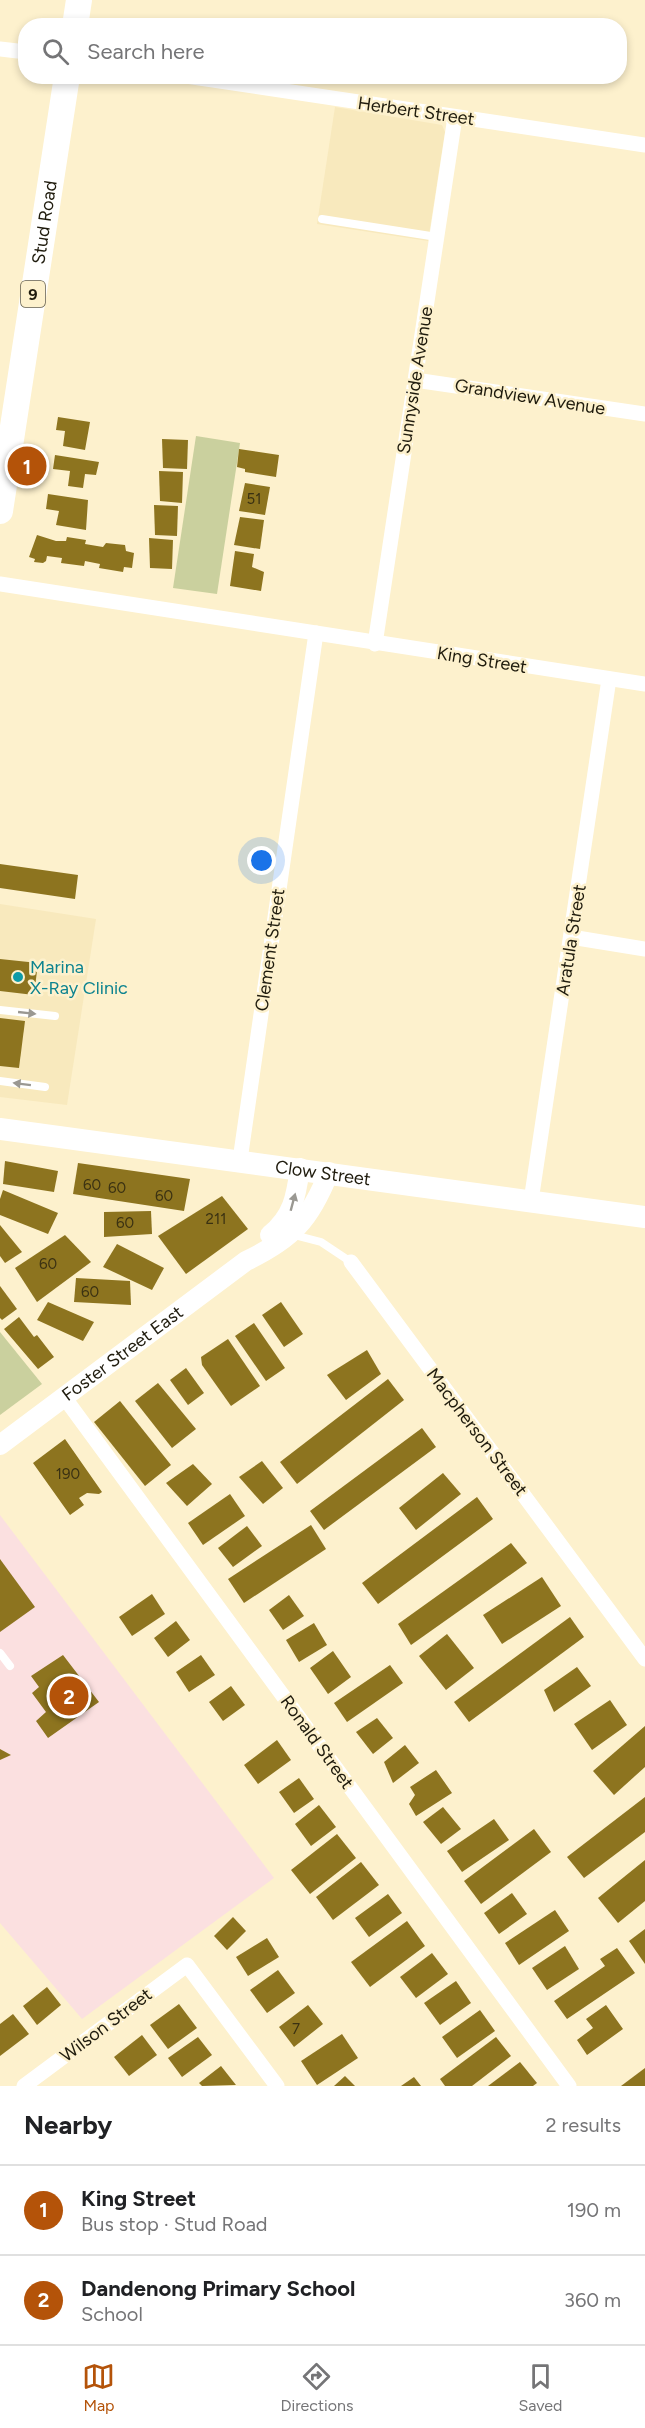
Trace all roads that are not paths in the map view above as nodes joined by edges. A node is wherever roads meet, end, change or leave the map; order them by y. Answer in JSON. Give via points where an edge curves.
{"nodes":[{"id":1,"x":79,"y":0,"type":"edge"},
{"id":2,"x":76,"y":18,"type":"edge"},
{"id":3,"x":0,"y":49,"type":"edge"},
{"id":4,"x":18,"y":51,"type":"edge"},
{"id":5,"x":66,"y":84,"type":"edge"},
{"id":6,"x":238,"y":84,"type":"edge"},
{"id":7,"x":455,"y":117,"type":"junction"},
{"id":8,"x":645,"y":145,"type":"edge"},
{"id":9,"x":322,"y":219,"type":"dead end"},
{"id":10,"x":437,"y":237,"type":"junction"},
{"id":11,"x":415,"y":380,"type":"junction"},
{"id":12,"x":645,"y":414,"type":"edge"},
{"id":13,"x":0,"y":511,"type":"edge"},
{"id":14,"x":0,"y":584,"type":"edge"},
{"id":15,"x":316,"y":633,"type":"junction"},
{"id":16,"x":375,"y":644,"type":"junction"},
{"id":17,"x":609,"y":679,"type":"junction"},
{"id":18,"x":645,"y":684,"type":"edge"},
{"id":19,"x":571,"y":938,"type":"junction"},
{"id":20,"x":645,"y":949,"type":"edge"},
{"id":21,"x":0,"y":1010,"type":"edge"},
{"id":22,"x":55,"y":1016,"type":"dead end"},
{"id":23,"x":0,"y":1081,"type":"edge"},
{"id":24,"x":45,"y":1087,"type":"dead end"},
{"id":25,"x":0,"y":1129,"type":"edge"},
{"id":26,"x":240,"y":1160,"type":"junction"},
{"id":27,"x":300,"y":1168,"type":"junction"},
{"id":28,"x":329,"y":1172,"type":"junction"},
{"id":29,"x":531,"y":1201,"type":"junction"},
{"id":30,"x":645,"y":1217,"type":"edge"},
{"id":31,"x":289,"y":1234,"type":"junction"},
{"id":32,"x":246,"y":1261,"type":"junction"},
{"id":33,"x":351,"y":1262,"type":"joint"},
{"id":34,"x":64,"y":1397,"type":"junction"},
{"id":35,"x":0,"y":1445,"type":"edge"},
{"id":36,"x":0,"y":1653,"type":"edge"},
{"id":37,"x":645,"y":1659,"type":"edge"},
{"id":38,"x":10,"y":1666,"type":"dead end"},
{"id":39,"x":24,"y":2086,"type":"edge"},
{"id":40,"x":276,"y":2086,"type":"edge"},
{"id":41,"x":569,"y":2086,"type":"edge"}],
"edges":[{"from":1,"to":2,"type":"highway"},
{"from":3,"to":4,"type":"street"},
{"from":5,"to":13,"type":"highway","name":"Stud Road","number":"9"},
{"from":6,"to":7,"type":"street","name":"Herbert Street"},
{"from":7,"to":8,"type":"street","name":"Herbert Street"},
{"from":7,"to":10,"type":"street","name":"Sunnyside Avenue"},
{"from":9,"to":10,"type":"lane"},
{"from":10,"to":11,"type":"street","name":"Sunnyside Avenue"},
{"from":11,"to":12,"type":"street","name":"Grandview Avenue"},
{"from":11,"to":16,"type":"street","name":"Sunnyside Avenue"},
{"from":14,"to":15,"type":"street","name":"King Street"},
{"from":15,"to":16,"type":"street","name":"King Street"},
{"from":15,"to":26,"type":"street","name":"Clement Street"},
{"from":16,"to":17,"type":"street","name":"King Street"},
{"from":17,"to":18,"type":"street","name":"King Street"},
{"from":17,"to":19,"type":"street","name":"Aratula Street"},
{"from":19,"to":20,"type":"street"},
{"from":19,"to":29,"type":"street","name":"Aratula Street"},
{"from":21,"to":22,"type":"lane","one_way":true},
{"from":24,"to":23,"type":"lane","one_way":true},
{"from":25,"to":26,"type":"main road","name":"Clow Street"},
{"from":26,"to":27,"type":"main road","name":"Clow Street"},
{"from":27,"to":28,"type":"main road","name":"Clow Street"},
{"from":32,"to":27,"type":"street","name":"Foster Street East","one_way":true,"via":[[289,1215]]},
{"from":28,"to":29,"type":"main road","name":"Clow Street"},
{"from":28,"to":31,"type":"street","name":"Foster Street East","via":[[310,1213]]},
{"from":29,"to":30,"type":"main road","name":"Clow Street"},
{"from":31,"to":32,"type":"street","name":"Foster Street East"},
{"from":31,"to":33,"type":"lane","name":"Macpherson Street","via":[[316,1240]]},
{"from":32,"to":34,"type":"street","name":"Foster Street East"},
{"from":33,"to":37,"type":"street","name":"Macpherson Street"},
{"from":34,"to":35,"type":"street","name":"Foster Street East"},
{"from":34,"to":41,"type":"street","name":"Ronald Street"},
{"from":36,"to":38,"type":"lane"},
{"from":39,"to":40,"type":"street","name":"Wilson Street","via":[[187,1965]]}]}
